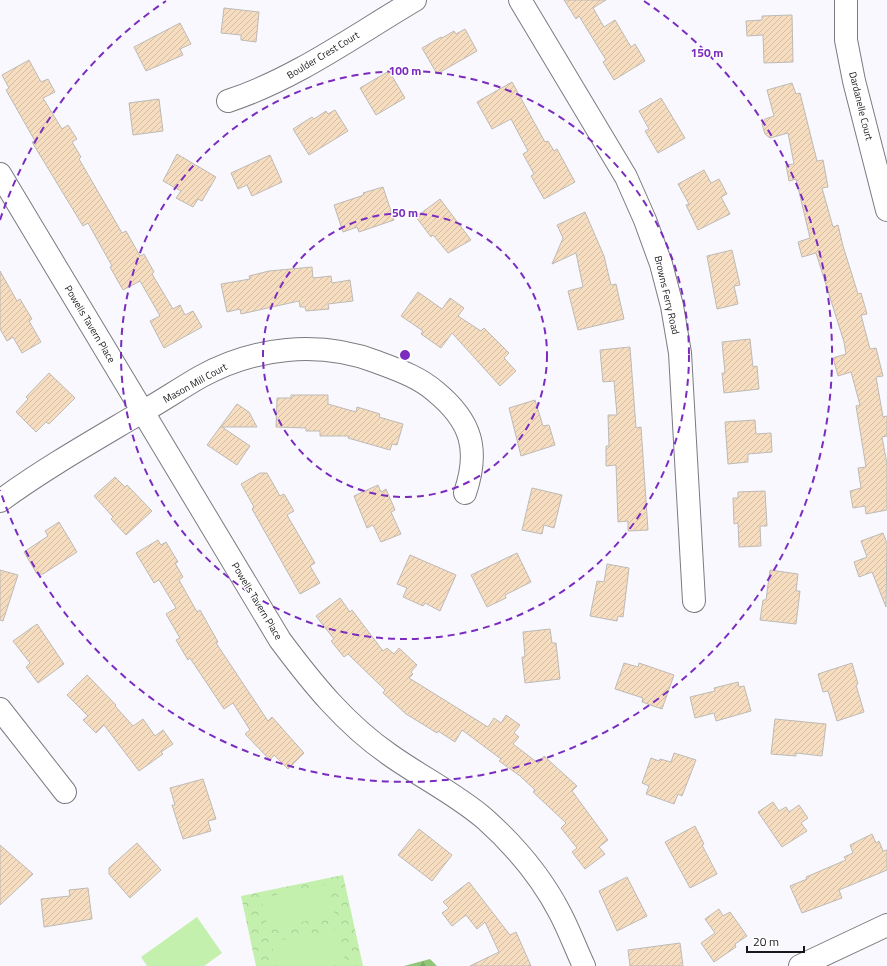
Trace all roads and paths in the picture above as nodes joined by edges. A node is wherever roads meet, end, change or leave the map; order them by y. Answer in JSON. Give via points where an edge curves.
{"nodes":[{"id":1,"x":415,"y":0,"type":"edge"},
{"id":2,"x":520,"y":0,"type":"edge"},
{"id":3,"x":846,"y":0,"type":"edge"},
{"id":4,"x":228,"y":101,"type":"dead end"},
{"id":5,"x":0,"y":174,"type":"edge"},
{"id":6,"x":887,"y":210,"type":"edge"},
{"id":7,"x":143,"y":412,"type":"junction"},
{"id":8,"x":466,"y":493,"type":"dead end"},
{"id":9,"x":0,"y":501,"type":"edge"},
{"id":10,"x":694,"y":600,"type":"dead end"},
{"id":11,"x":0,"y":709,"type":"edge"},
{"id":12,"x":65,"y":792,"type":"dead end"},
{"id":13,"x":887,"y":924,"type":"edge"},
{"id":14,"x":584,"y":966,"type":"edge"},
{"id":15,"x":800,"y":966,"type":"edge"}],
"edges":[{"from":1,"to":4,"type":"street","name":"Boulder Crest Court","via":[[282,79],[257,92]]},
{"from":2,"to":10,"type":"street","name":"Browns Ferry Road","via":[[626,177],[661,264],[680,353]]},
{"from":3,"to":6,"type":"street","name":"Dardanelle Court","via":[[846,40],[854,81]]},
{"from":5,"to":7,"type":"street","name":"Powells Tavern Place"},
{"from":7,"to":8,"type":"street","name":"Mason Mill Court","via":[[200,377],[260,354],[291,349],[346,352],[407,373],[433,388],[452,405],[462,418],[470,436],[472,474]]},
{"from":7,"to":9,"type":"street","name":"Mason Mill Court"},
{"from":7,"to":14,"type":"street","name":"Powells Tavern Place","via":[[280,640],[307,677],[365,736],[390,755],[453,794],[514,848],[539,879],[560,913]]},
{"from":11,"to":12,"type":"street"},
{"from":13,"to":15,"type":"street"}]}
